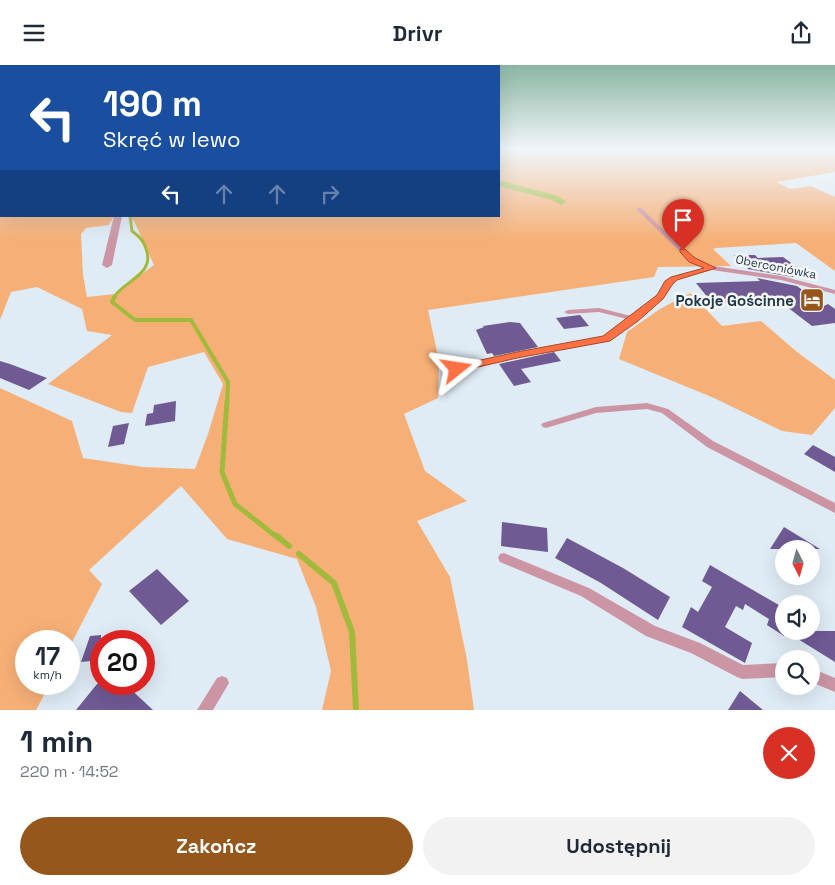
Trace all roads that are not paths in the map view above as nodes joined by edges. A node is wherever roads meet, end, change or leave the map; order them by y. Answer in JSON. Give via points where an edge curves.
{"nodes":[{"id":1,"x":639,"y":209,"type":"dead end"},
{"id":2,"x":118,"y":217,"type":"edge"},
{"id":3,"x":107,"y":265,"type":"dead end"},
{"id":4,"x":712,"y":268,"type":"junction"},
{"id":5,"x":835,"y":292,"type":"edge"},
{"id":6,"x":568,"y":312,"type":"dead end"},
{"id":7,"x":634,"y":319,"type":"junction"},
{"id":8,"x":457,"y":369,"type":"dead end"},
{"id":9,"x":546,"y":425,"type":"dead end"},
{"id":10,"x":835,"y":508,"type":"edge"},
{"id":11,"x":504,"y":557,"type":"dead end"},
{"id":12,"x":775,"y":671,"type":"edge"},
{"id":13,"x":820,"y":679,"type":"edge"},
{"id":14,"x":222,"y":683,"type":"dead end"},
{"id":15,"x":835,"y":685,"type":"edge"},
{"id":16,"x":204,"y":710,"type":"edge"}],
"edges":[{"from":1,"to":4,"type":"lane","via":[[692,260]]},
{"from":2,"to":3,"type":"street"},
{"from":4,"to":5,"type":"lane","name":"Oberconiówka","via":[[781,277]]},
{"from":4,"to":7,"type":"lane","via":[[674,279],[660,297]]},
{"from":6,"to":7,"type":"lane","via":[[599,309]]},
{"from":7,"to":8,"type":"lane","via":[[606,339],[596,342]]},
{"from":9,"to":10,"type":"lane","via":[[596,410],[647,406],[665,411],[710,444]]},
{"from":11,"to":12,"type":"lane","via":[[585,592],[651,631],[694,648],[742,673]]},
{"from":13,"to":15,"type":"lane"},
{"from":14,"to":16,"type":"lane"}]}
